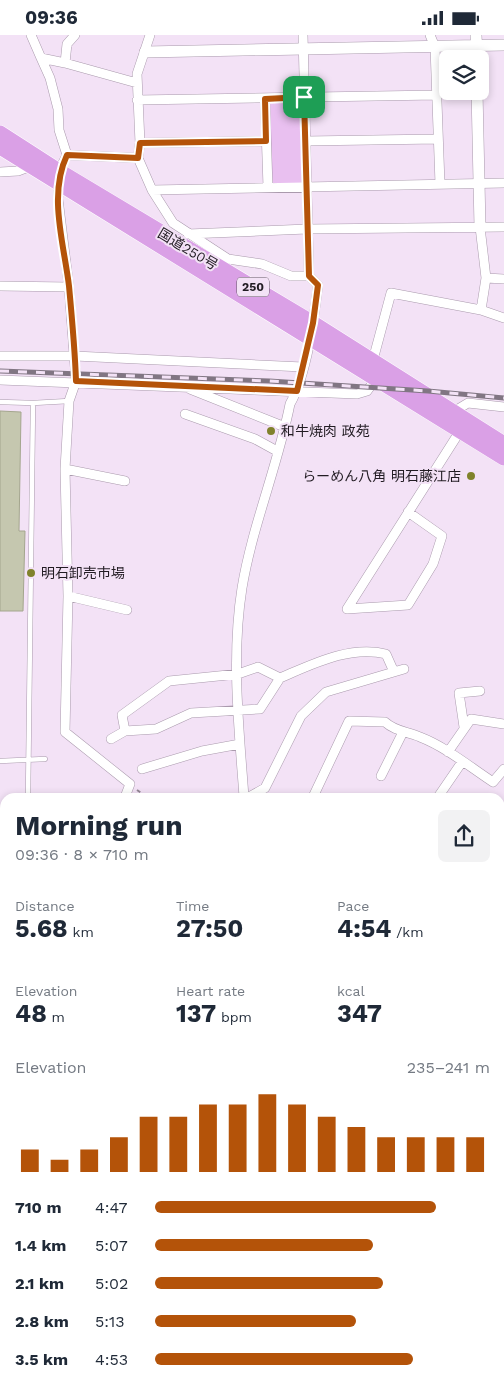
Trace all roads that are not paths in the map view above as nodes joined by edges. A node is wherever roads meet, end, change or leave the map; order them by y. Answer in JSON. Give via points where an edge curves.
{"nodes":[{"id":1,"x":32,"y":35,"type":"edge"},
{"id":2,"x":75,"y":35,"type":"edge"},
{"id":3,"x":150,"y":35,"type":"edge"},
{"id":4,"x":303,"y":35,"type":"edge"},
{"id":5,"x":430,"y":35,"type":"edge"},
{"id":6,"x":476,"y":40,"type":"edge"},
{"id":7,"x":504,"y":45,"type":"edge"},
{"id":8,"x":435,"y":47,"type":"junction"},
{"id":9,"x":303,"y":49,"type":"junction"},
{"id":10,"x":145,"y":52,"type":"junction"},
{"id":11,"x":41,"y":58,"type":"junction"},
{"id":12,"x":65,"y":63,"type":"junction"},
{"id":13,"x":137,"y":83,"type":"junction"},
{"id":14,"x":436,"y":95,"type":"junction"},
{"id":15,"x":304,"y":97,"type":"junction"},
{"id":16,"x":265,"y":99,"type":"junction"},
{"id":17,"x":138,"y":100,"type":"junction"},
{"id":18,"x":477,"y":100,"type":"edge"},
{"id":19,"x":0,"y":133,"type":"edge"},
{"id":20,"x":438,"y":139,"type":"junction"},
{"id":21,"x":266,"y":141,"type":"junction"},
{"id":22,"x":306,"y":141,"type":"junction"},
{"id":23,"x":140,"y":143,"type":"junction"},
{"id":24,"x":0,"y":147,"type":"edge"},
{"id":25,"x":67,"y":155,"type":"junction"},
{"id":26,"x":138,"y":158,"type":"junction"},
{"id":27,"x":31,"y":167,"type":"junction"},
{"id":28,"x":0,"y":173,"type":"edge"},
{"id":29,"x":59,"y":177,"type":"junction"},
{"id":30,"x":480,"y":183,"type":"junction"},
{"id":31,"x":504,"y":183,"type":"edge"},
{"id":32,"x":440,"y":184,"type":"junction"},
{"id":33,"x":307,"y":186,"type":"junction"},
{"id":34,"x":268,"y":187,"type":"junction"},
{"id":35,"x":152,"y":190,"type":"junction"},
{"id":36,"x":480,"y":227,"type":"junction"},
{"id":37,"x":504,"y":227,"type":"edge"},
{"id":38,"x":307,"y":229,"type":"junction"},
{"id":39,"x":188,"y":234,"type":"junction"},
{"id":40,"x":309,"y":276,"type":"junction"},
{"id":41,"x":486,"y":278,"type":"junction"},
{"id":42,"x":504,"y":279,"type":"edge"},
{"id":43,"x":0,"y":286,"type":"edge"},
{"id":44,"x":69,"y":287,"type":"junction"},
{"id":45,"x":481,"y":310,"type":"junction"},
{"id":46,"x":504,"y":318,"type":"edge"},
{"id":47,"x":311,"y":331,"type":"junction"},
{"id":48,"x":0,"y":356,"type":"edge"},
{"id":49,"x":75,"y":356,"type":"junction"},
{"id":50,"x":373,"y":360,"type":"junction"},
{"id":51,"x":303,"y":367,"type":"junction"},
{"id":52,"x":375,"y":379,"type":"junction"},
{"id":53,"x":0,"y":380,"type":"edge"},
{"id":54,"x":76,"y":381,"type":"junction"},
{"id":55,"x":182,"y":386,"type":"junction"},
{"id":56,"x":297,"y":391,"type":"junction"},
{"id":57,"x":69,"y":401,"type":"junction"},
{"id":58,"x":0,"y":403,"type":"edge"},
{"id":59,"x":33,"y":403,"type":"junction"},
{"id":60,"x":504,"y":407,"type":"edge"},
{"id":61,"x":453,"y":412,"type":"junction"},
{"id":62,"x":184,"y":415,"type":"dead end"},
{"id":63,"x":285,"y":427,"type":"junction"},
{"id":64,"x":460,"y":431,"type":"junction"},
{"id":65,"x":504,"y":444,"type":"edge"},
{"id":66,"x":277,"y":451,"type":"junction"},
{"id":67,"x":504,"y":458,"type":"edge"},
{"id":68,"x":65,"y":469,"type":"junction"},
{"id":69,"x":125,"y":481,"type":"dead end"},
{"id":70,"x":408,"y":512,"type":"junction"},
{"id":71,"x":68,"y":596,"type":"junction"},
{"id":72,"x":127,"y":610,"type":"dead end"},
{"id":73,"x":238,"y":674,"type":"junction"},
{"id":74,"x":280,"y":678,"type":"junction"},
{"id":75,"x":480,"y":691,"type":"dead end"},
{"id":76,"x":238,"y":711,"type":"junction"},
{"id":77,"x":504,"y":724,"type":"edge"},
{"id":78,"x":464,"y":727,"type":"junction"},
{"id":79,"x":125,"y":731,"type":"junction"},
{"id":80,"x":403,"y":732,"type":"junction"},
{"id":81,"x":111,"y":739,"type":"dead end"},
{"id":82,"x":240,"y":744,"type":"junction"},
{"id":83,"x":448,"y":752,"type":"junction"},
{"id":84,"x":45,"y":759,"type":"dead end"},
{"id":85,"x":0,"y":761,"type":"edge"},
{"id":86,"x":28,"y":761,"type":"junction"},
{"id":87,"x":462,"y":762,"type":"junction"},
{"id":88,"x":142,"y":769,"type":"dead end"},
{"id":89,"x":504,"y":769,"type":"edge"},
{"id":90,"x":381,"y":776,"type":"dead end"},
{"id":91,"x":28,"y":793,"type":"edge"},
{"id":92,"x":127,"y":793,"type":"edge"},
{"id":93,"x":244,"y":793,"type":"edge"},
{"id":94,"x":256,"y":793,"type":"edge"},
{"id":95,"x":314,"y":793,"type":"edge"},
{"id":96,"x":441,"y":793,"type":"edge"}],
"edges":[{"from":1,"to":11,"type":"street"},
{"from":2,"to":12,"type":"street","via":[[67,44]]},
{"from":3,"to":10,"type":"street"},
{"from":4,"to":9,"type":"street"},
{"from":5,"to":8,"type":"street"},
{"from":6,"to":7,"type":"street"},
{"from":6,"to":8,"type":"street"},
{"from":8,"to":9,"type":"street"},
{"from":8,"to":14,"type":"street"},
{"from":9,"to":10,"type":"street"},
{"from":9,"to":15,"type":"street"},
{"from":10,"to":13,"type":"street"},
{"from":11,"to":12,"type":"street"},
{"from":11,"to":25,"type":"street","via":[[50,78]]},
{"from":12,"to":13,"type":"street"},
{"from":13,"to":17,"type":"street"},
{"from":14,"to":15,"type":"street"},
{"from":14,"to":20,"type":"street"},
{"from":15,"to":16,"type":"street"},
{"from":15,"to":22,"type":"street"},
{"from":16,"to":17,"type":"street"},
{"from":16,"to":21,"type":"street"},
{"from":17,"to":23,"type":"street"},
{"from":18,"to":30,"type":"street"},
{"from":19,"to":29,"type":"highway","name":"国道250号","number":"250"},
{"from":20,"to":22,"type":"street"},
{"from":20,"to":32,"type":"street"},
{"from":21,"to":23,"type":"street"},
{"from":21,"to":34,"type":"street"},
{"from":22,"to":33,"type":"street"},
{"from":23,"to":26,"type":"street"},
{"from":24,"to":27,"type":"highway","name":"国道250号","number":"250"},
{"from":25,"to":26,"type":"street"},
{"from":25,"to":29,"type":"street"},
{"from":26,"to":35,"type":"street"},
{"from":27,"to":28,"type":"street"},
{"from":27,"to":29,"type":"highway","name":"国道250号","number":"250"},
{"from":29,"to":44,"type":"street","via":[[58,199]]},
{"from":29,"to":47,"type":"highway","name":"国道250号","number":"250"},
{"from":30,"to":31,"type":"street"},
{"from":30,"to":32,"type":"street"},
{"from":30,"to":36,"type":"street"},
{"from":32,"to":33,"type":"street"},
{"from":33,"to":34,"type":"street"},
{"from":33,"to":38,"type":"street"},
{"from":34,"to":35,"type":"street"},
{"from":35,"to":39,"type":"street","via":[[173,223]]},
{"from":36,"to":37,"type":"street"},
{"from":36,"to":38,"type":"street"},
{"from":36,"to":41,"type":"street"},
{"from":38,"to":39,"type":"street"},
{"from":38,"to":40,"type":"street"},
{"from":39,"to":40,"type":"street","via":[[228,259],[262,264],[291,276]]},
{"from":40,"to":47,"type":"street","via":[[318,285]]},
{"from":41,"to":42,"type":"street"},
{"from":41,"to":45,"type":"street"},
{"from":43,"to":44,"type":"street"},
{"from":44,"to":49,"type":"street"},
{"from":45,"to":46,"type":"street"},
{"from":45,"to":50,"type":"street","via":[[391,293]]},
{"from":47,"to":50,"type":"highway","name":"国道250号","number":"250"},
{"from":47,"to":51,"type":"street"},
{"from":47,"to":52,"type":"highway","name":"国道250号","number":"250"},
{"from":48,"to":49,"type":"street"},
{"from":49,"to":51,"type":"street"},
{"from":49,"to":54,"type":"street"},
{"from":50,"to":61,"type":"highway","name":"国道250号","number":"250"},
{"from":51,"to":56,"type":"street"},
{"from":52,"to":56,"type":"street","via":[[367,391],[357,393]]},
{"from":52,"to":64,"type":"highway","name":"国道250号","number":"250"},
{"from":53,"to":54,"type":"street"},
{"from":54,"to":55,"type":"street"},
{"from":54,"to":57,"type":"street"},
{"from":55,"to":56,"type":"street"},
{"from":55,"to":63,"type":"street"},
{"from":56,"to":63,"type":"street","via":[[290,404]]},
{"from":57,"to":59,"type":"lane"},
{"from":57,"to":68,"type":"street"},
{"from":58,"to":59,"type":"lane"},
{"from":59,"to":86,"type":"lane"},
{"from":60,"to":61,"type":"street","via":[[468,403]]},
{"from":61,"to":65,"type":"highway","name":"国道250号","number":"250"},
{"from":62,"to":66,"type":"street","via":[[255,439]]},
{"from":63,"to":66,"type":"street"},
{"from":64,"to":67,"type":"highway","name":"国道250号","number":"250"},
{"from":64,"to":70,"type":"street"},
{"from":66,"to":73,"type":"street","via":[[242,587],[236,645]]},
{"from":68,"to":69,"type":"street"},
{"from":68,"to":71,"type":"street"},
{"from":70,"to":70,"type":"street","via":[[392,537],[347,609],[408,605],[433,564],[442,536]]},
{"from":71,"to":72,"type":"street"},
{"from":71,"to":92,"type":"street","via":[[65,732],[130,784]]},
{"from":73,"to":74,"type":"street","via":[[258,667]]},
{"from":73,"to":76,"type":"street"},
{"from":73,"to":79,"type":"street","via":[[170,681],[122,715]]},
{"from":74,"to":76,"type":"street","via":[[260,709]]},
{"from":74,"to":94,"type":"street","via":[[335,655],[373,651],[386,654],[399,670],[326,692],[302,716],[265,788]]},
{"from":75,"to":78,"type":"street","via":[[459,693]]},
{"from":76,"to":79,"type":"street","via":[[192,713],[156,729]]},
{"from":76,"to":82,"type":"street"},
{"from":77,"to":78,"type":"street","via":[[471,719]]},
{"from":78,"to":83,"type":"street"},
{"from":79,"to":81,"type":"street"},
{"from":80,"to":83,"type":"street"},
{"from":80,"to":90,"type":"street"},
{"from":80,"to":95,"type":"street","via":[[393,730],[385,722],[349,721]]},
{"from":82,"to":88,"type":"street","via":[[202,751]]},
{"from":82,"to":93,"type":"street"},
{"from":83,"to":87,"type":"street"},
{"from":84,"to":86,"type":"lane"},
{"from":85,"to":86,"type":"lane"},
{"from":86,"to":91,"type":"lane"},
{"from":87,"to":89,"type":"street","via":[[493,782]]},
{"from":87,"to":96,"type":"street"}]}
